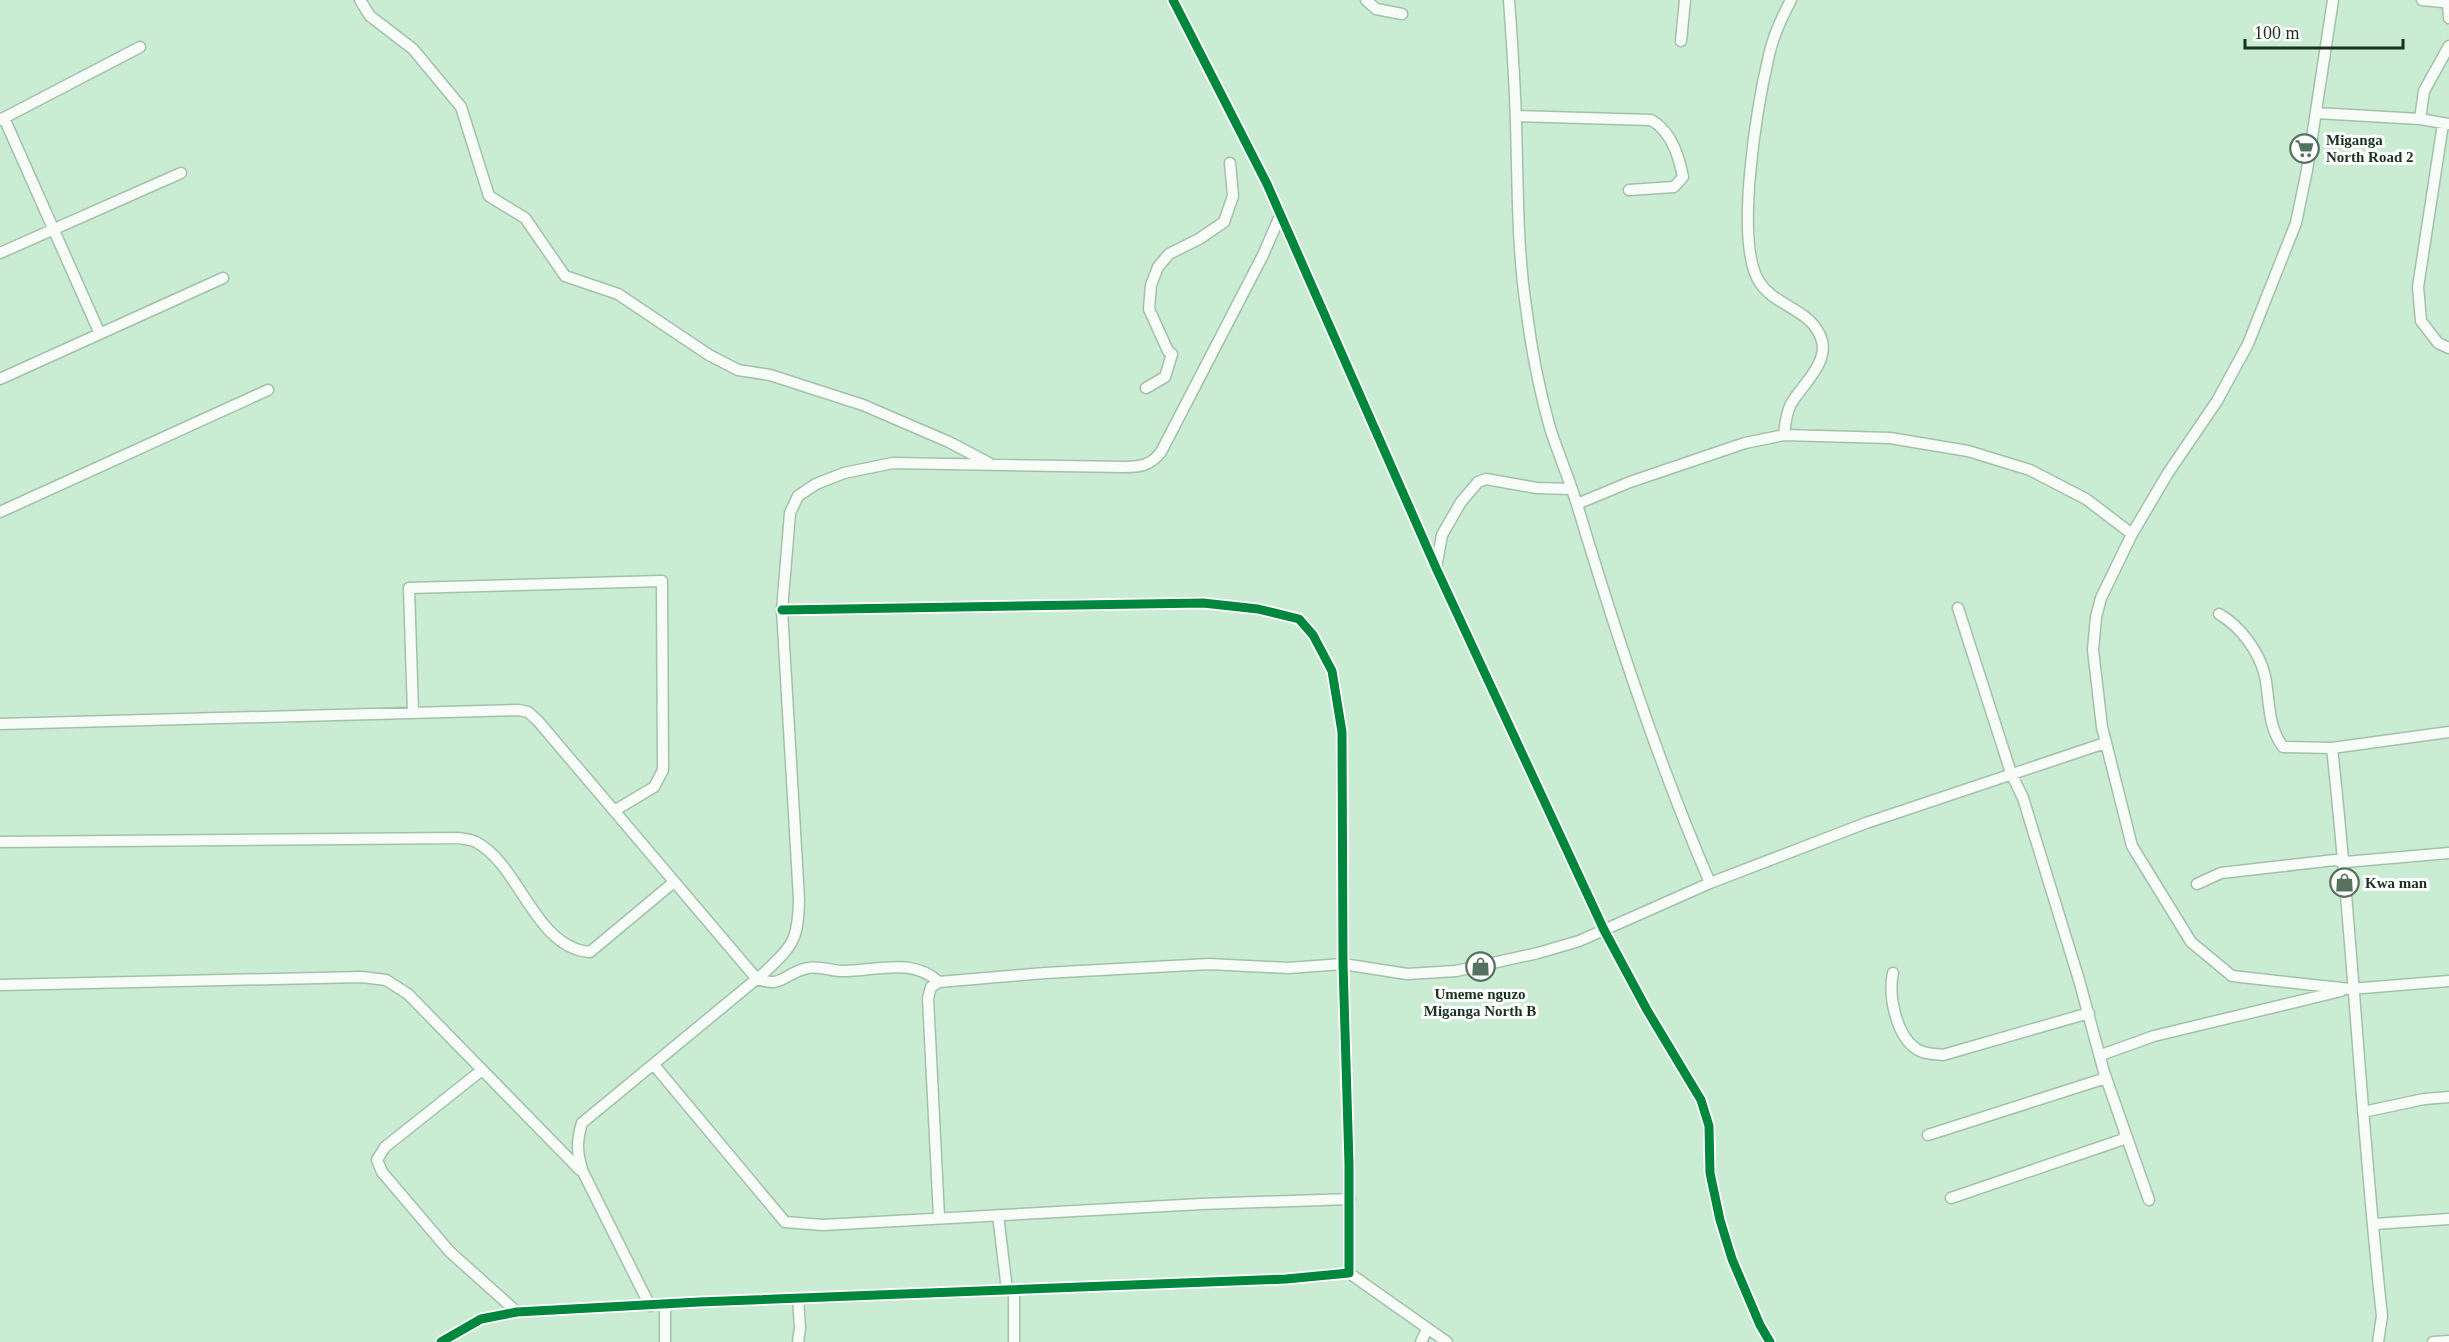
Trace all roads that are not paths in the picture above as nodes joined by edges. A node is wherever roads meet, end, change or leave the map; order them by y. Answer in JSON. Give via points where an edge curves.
{"nodes":[{"id":1,"x":360,"y":0,"type":"edge"},
{"id":2,"x":1173,"y":0,"type":"edge"},
{"id":3,"x":1366,"y":0,"type":"edge"},
{"id":4,"x":1509,"y":0,"type":"edge"},
{"id":5,"x":1685,"y":0,"type":"edge"},
{"id":6,"x":1791,"y":0,"type":"edge"},
{"id":7,"x":2333,"y":0,"type":"edge"},
{"id":8,"x":2422,"y":0,"type":"edge"},
{"id":9,"x":2447,"y":2,"type":"edge"},
{"id":10,"x":1402,"y":14,"type":"dead end"},
{"id":11,"x":2449,"y":18,"type":"edge"},
{"id":12,"x":1681,"y":41,"type":"dead end"},
{"id":13,"x":2449,"y":46,"type":"edge"},
{"id":14,"x":140,"y":47,"type":"dead end"},
{"id":15,"x":2316,"y":113,"type":"junction"},
{"id":16,"x":1516,"y":116,"type":"junction"},
{"id":17,"x":2,"y":119,"type":"edge"},
{"id":18,"x":2420,"y":119,"type":"junction"},
{"id":19,"x":2446,"y":124,"type":"edge"},
{"id":20,"x":1230,"y":163,"type":"dead end"},
{"id":21,"x":181,"y":173,"type":"dead end"},
{"id":22,"x":1629,"y":190,"type":"dead end"},
{"id":23,"x":1280,"y":216,"type":"junction"},
{"id":24,"x":54,"y":229,"type":"junction"},
{"id":25,"x":0,"y":253,"type":"edge"},
{"id":26,"x":223,"y":278,"type":"dead end"},
{"id":27,"x":100,"y":334,"type":"junction"},
{"id":28,"x":2449,"y":348,"type":"edge"},
{"id":29,"x":0,"y":379,"type":"edge"},
{"id":30,"x":1146,"y":387,"type":"dead end"},
{"id":31,"x":268,"y":390,"type":"dead end"},
{"id":32,"x":1784,"y":435,"type":"junction"},
{"id":33,"x":992,"y":465,"type":"junction"},
{"id":34,"x":1571,"y":489,"type":"junction"},
{"id":35,"x":1577,"y":504,"type":"junction"},
{"id":36,"x":0,"y":512,"type":"edge"},
{"id":37,"x":2132,"y":534,"type":"junction"},
{"id":38,"x":1436,"y":568,"type":"junction"},
{"id":39,"x":1958,"y":608,"type":"dead end"},
{"id":40,"x":782,"y":610,"type":"junction"},
{"id":41,"x":2218,"y":614,"type":"dead end"},
{"id":42,"x":413,"y":713,"type":"junction"},
{"id":43,"x":0,"y":724,"type":"edge"},
{"id":44,"x":2449,"y":732,"type":"edge"},
{"id":45,"x":2105,"y":743,"type":"junction"},
{"id":46,"x":2332,"y":748,"type":"junction"},
{"id":47,"x":2011,"y":773,"type":"junction"},
{"id":48,"x":614,"y":811,"type":"junction"},
{"id":49,"x":0,"y":842,"type":"edge"},
{"id":50,"x":2449,"y":853,"type":"edge"},
{"id":51,"x":2345,"y":862,"type":"junction"},
{"id":52,"x":674,"y":882,"type":"junction"},
{"id":53,"x":1710,"y":883,"type":"junction"},
{"id":54,"x":2197,"y":884,"type":"dead end"},
{"id":55,"x":1604,"y":930,"type":"junction"},
{"id":56,"x":1343,"y":964,"type":"junction"},
{"id":57,"x":1893,"y":973,"type":"dead end"},
{"id":58,"x":756,"y":978,"type":"junction"},
{"id":59,"x":2449,"y":981,"type":"edge"},
{"id":60,"x":939,"y":982,"type":"junction"},
{"id":61,"x":0,"y":985,"type":"edge"},
{"id":62,"x":2352,"y":989,"type":"junction"},
{"id":63,"x":2089,"y":1013,"type":"junction"},
{"id":64,"x":2101,"y":1055,"type":"junction"},
{"id":65,"x":654,"y":1065,"type":"junction"},
{"id":66,"x":482,"y":1070,"type":"junction"},
{"id":67,"x":2106,"y":1078,"type":"junction"},
{"id":68,"x":2449,"y":1098,"type":"edge"},
{"id":69,"x":2363,"y":1112,"type":"junction"},
{"id":70,"x":1928,"y":1135,"type":"dead end"},
{"id":71,"x":2126,"y":1135,"type":"junction"},
{"id":72,"x":583,"y":1172,"type":"junction"},
{"id":73,"x":1951,"y":1198,"type":"dead end"},
{"id":74,"x":1350,"y":1199,"type":"junction"},
{"id":75,"x":2149,"y":1200,"type":"dead end"},
{"id":76,"x":998,"y":1215,"type":"junction"},
{"id":77,"x":939,"y":1217,"type":"junction"},
{"id":78,"x":2449,"y":1219,"type":"edge"},
{"id":79,"x":2374,"y":1224,"type":"junction"},
{"id":80,"x":1349,"y":1273,"type":"junction"},
{"id":81,"x":1010,"y":1290,"type":"junction"},
{"id":82,"x":798,"y":1298,"type":"junction"},
{"id":83,"x":650,"y":1305,"type":"junction"},
{"id":84,"x":665,"y":1305,"type":"junction"},
{"id":85,"x":517,"y":1312,"type":"junction"},
{"id":86,"x":1427,"y":1329,"type":"junction"},
{"id":87,"x":2449,"y":1341,"type":"edge"},
{"id":88,"x":441,"y":1342,"type":"edge"},
{"id":89,"x":664,"y":1342,"type":"edge"},
{"id":90,"x":798,"y":1342,"type":"edge"},
{"id":91,"x":1014,"y":1342,"type":"edge"},
{"id":92,"x":1420,"y":1342,"type":"edge"},
{"id":93,"x":1447,"y":1342,"type":"edge"},
{"id":94,"x":1770,"y":1342,"type":"edge"},
{"id":95,"x":2378,"y":1342,"type":"edge"},
{"id":96,"x":2433,"y":1342,"type":"edge"}],
"edges":[{"from":1,"to":33,"type":"street","via":[[370,16],[413,49],[461,107],[489,196],[525,218],[565,276],[618,294],[738,370],[770,375],[863,405]]},
{"from":2,"to":23,"type":"street"},
{"from":3,"to":10,"type":"street","via":[[1376,9]]},
{"from":4,"to":16,"type":"street"},
{"from":5,"to":12,"type":"street"},
{"from":6,"to":32,"type":"street","via":[[1769,54],[1753,155],[1748,223],[1750,254],[1760,283],[1802,314],[1822,341],[1821,358],[1790,406]]},
{"from":7,"to":15,"type":"street"},
{"from":8,"to":9,"type":"street"},
{"from":9,"to":11,"type":"street"},
{"from":13,"to":18,"type":"street","via":[[2424,91]]},
{"from":14,"to":17,"type":"street"},
{"from":15,"to":18,"type":"street"},
{"from":15,"to":37,"type":"street","via":[[2296,223],[2248,344],[2217,401]]},
{"from":16,"to":22,"type":"street","via":[[1651,120],[1662,126],[1680,160],[1683,177],[1674,187]]},
{"from":16,"to":34,"type":"street","via":[[1518,248],[1526,309],[1550,426]]},
{"from":17,"to":24,"type":"street"},
{"from":18,"to":19,"type":"street"},
{"from":19,"to":28,"type":"street","via":[[2418,287],[2421,321],[2438,344]]},
{"from":20,"to":30,"type":"street","via":[[1233,196],[1224,222],[1168,254],[1151,285],[1149,309],[1172,354],[1165,377]]},
{"from":21,"to":24,"type":"street"},
{"from":23,"to":33,"type":"street","via":[[1153,462],[1143,467]]},
{"from":23,"to":38,"type":"street"},
{"from":24,"to":25,"type":"street"},
{"from":24,"to":27,"type":"street"},
{"from":26,"to":27,"type":"street"},
{"from":27,"to":29,"type":"street"},
{"from":31,"to":36,"type":"street"},
{"from":32,"to":35,"type":"street","via":[[1705,455]]},
{"from":32,"to":37,"type":"street","via":[[1890,438],[1997,458],[2060,484]]},
{"from":33,"to":40,"type":"street","via":[[893,463],[844,473],[798,496],[790,513]]},
{"from":34,"to":35,"type":"street"},
{"from":34,"to":38,"type":"street","via":[[1486,479],[1478,482],[1442,534]]},
{"from":35,"to":53,"type":"street","via":[[1621,646],[1680,813]]},
{"from":37,"to":45,"type":"street","via":[[2096,617],[2093,650]]},
{"from":38,"to":55,"type":"street"},
{"from":39,"to":47,"type":"street"},
{"from":40,"to":56,"type":"street","via":[[1203,603],[1258,609],[1299,619],[1313,635],[1332,671],[1342,732]]},
{"from":40,"to":58,"type":"street","via":[[799,898],[797,932],[786,950]]},
{"from":41,"to":46,"type":"street","via":[[2229,620],[2255,649],[2265,674],[2273,733],[2283,747]]},
{"from":42,"to":43,"type":"street"},
{"from":42,"to":48,"type":"street","via":[[498,709],[528,712]]},
{"from":42,"to":48,"type":"street","via":[[409,588],[662,581],[663,770],[654,787]]},
{"from":44,"to":46,"type":"street"},
{"from":45,"to":47,"type":"street"},
{"from":45,"to":62,"type":"street","via":[[2132,846],[2191,942],[2232,976]]},
{"from":46,"to":51,"type":"street"},
{"from":47,"to":53,"type":"street"},
{"from":47,"to":63,"type":"street","via":[[2023,798]]},
{"from":48,"to":52,"type":"street"},
{"from":49,"to":52,"type":"street","via":[[446,838],[474,841],[498,862],[557,939],[576,951],[590,952]]},
{"from":50,"to":51,"type":"street"},
{"from":51,"to":54,"type":"street","via":[[2221,873]]},
{"from":51,"to":62,"type":"street"},
{"from":52,"to":58,"type":"street"},
{"from":53,"to":55,"type":"street"},
{"from":55,"to":56,"type":"street","via":[[1538,953],[1456,971],[1407,974]]},
{"from":55,"to":94,"type":"street","via":[[1707,1113],[1710,1173],[1720,1220],[1732,1259]]},
{"from":56,"to":60,"type":"street","via":[[1288,968],[1209,964]]},
{"from":56,"to":74,"type":"street"},
{"from":57,"to":63,"type":"street","via":[[1892,1001],[1904,1036],[1920,1052],[1942,1055]]},
{"from":58,"to":60,"type":"street","via":[[773,982],[812,967],[839,971],[895,967],[917,969]]},
{"from":58,"to":65,"type":"street"},
{"from":59,"to":62,"type":"street"},
{"from":60,"to":77,"type":"street","via":[[931,987],[928,998]]},
{"from":61,"to":66,"type":"street","via":[[362,977],[386,980],[408,994]]},
{"from":62,"to":64,"type":"street","via":[[2154,1036]]},
{"from":62,"to":69,"type":"street"},
{"from":63,"to":64,"type":"street"},
{"from":64,"to":67,"type":"street"},
{"from":65,"to":72,"type":"street","via":[[582,1124],[577,1139]]},
{"from":65,"to":77,"type":"street","via":[[786,1222],[823,1225]]},
{"from":66,"to":72,"type":"street"},
{"from":66,"to":85,"type":"street","via":[[385,1147],[377,1160],[381,1172],[450,1252]]},
{"from":67,"to":70,"type":"street"},
{"from":67,"to":71,"type":"street"},
{"from":68,"to":69,"type":"street","via":[[2424,1099]]},
{"from":69,"to":79,"type":"street"},
{"from":71,"to":73,"type":"street","via":[[2121,1140]]},
{"from":71,"to":75,"type":"street"},
{"from":72,"to":83,"type":"street"},
{"from":74,"to":76,"type":"street"},
{"from":74,"to":80,"type":"street"},
{"from":76,"to":77,"type":"street"},
{"from":76,"to":81,"type":"street"},
{"from":78,"to":79,"type":"street"},
{"from":79,"to":95,"type":"street","via":[[2382,1316]]},
{"from":80,"to":81,"type":"street"},
{"from":80,"to":86,"type":"street"},
{"from":81,"to":82,"type":"street"},
{"from":81,"to":91,"type":"street"},
{"from":82,"to":84,"type":"street"},
{"from":82,"to":90,"type":"street"},
{"from":83,"to":84,"type":"street"},
{"from":83,"to":85,"type":"street"},
{"from":84,"to":89,"type":"street"},
{"from":85,"to":88,"type":"street","via":[[482,1319]]},
{"from":86,"to":92,"type":"street"},
{"from":86,"to":93,"type":"street"},
{"from":87,"to":96,"type":"street"}]}
